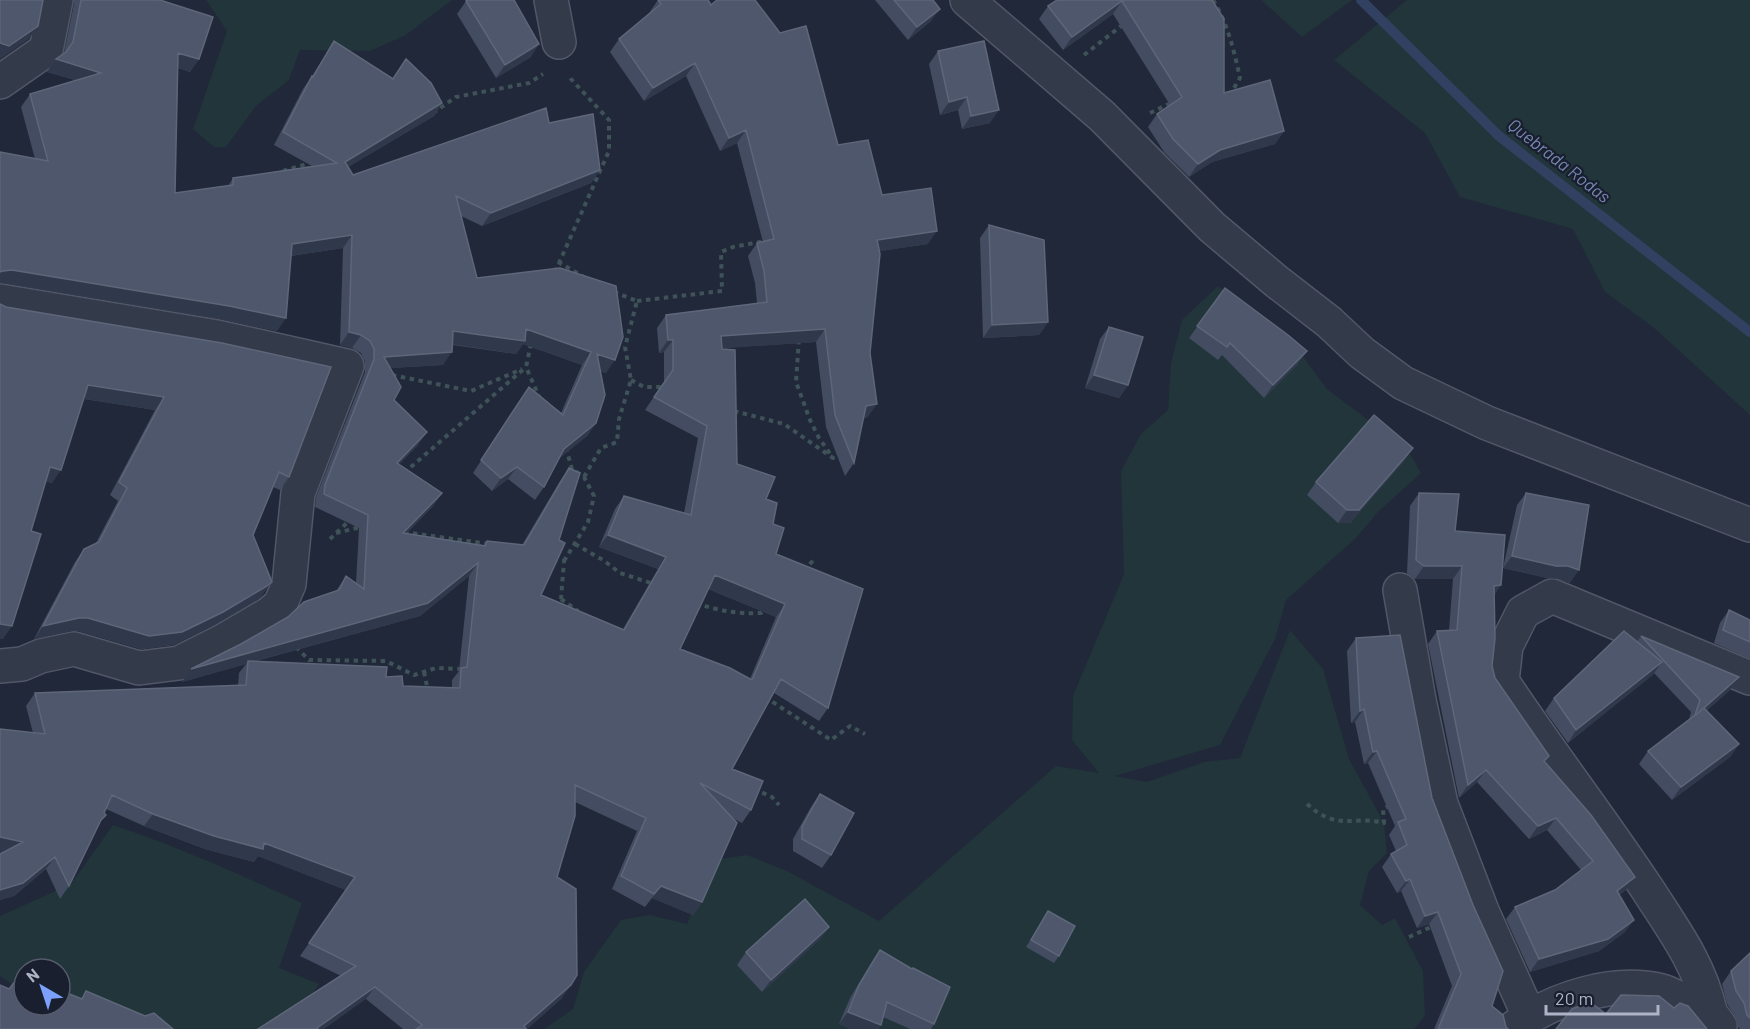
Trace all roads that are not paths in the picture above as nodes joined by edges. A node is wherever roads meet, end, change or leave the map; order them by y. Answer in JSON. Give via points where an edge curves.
{"nodes":[{"id":1,"x":56,"y":0,"type":"edge"},
{"id":2,"x":551,"y":0,"type":"edge"},
{"id":3,"x":967,"y":0,"type":"edge"},
{"id":4,"x":562,"y":51,"type":"road end"},
{"id":5,"x":0,"y":82,"type":"edge"},
{"id":6,"x":0,"y":301,"type":"edge"},
{"id":7,"x":1750,"y":525,"type":"edge"},
{"id":8,"x":1401,"y":590,"type":"dead end"},
{"id":9,"x":0,"y":666,"type":"edge"},
{"id":10,"x":1750,"y":678,"type":"edge"},
{"id":11,"x":1716,"y":1020,"type":"edge"},
{"id":12,"x":1520,"y":1023,"type":"edge"}],
"edges":[{"from":1,"to":5,"type":"street","via":[[46,50]]},
{"from":2,"to":4,"type":"street"},
{"from":3,"to":7,"type":"street","via":[[1118,132],[1221,234],[1403,383],[1487,423]]},
{"from":6,"to":9,"type":"street","via":[[218,337],[347,366],[298,493],[289,584],[280,605],[179,663],[139,668],[74,649]]},
{"from":8,"to":12,"type":"street","via":[[1441,804]]},
{"from":10,"to":11,"type":"street","via":[[1552,596],[1523,612],[1506,646],[1502,681],[1615,839],[1686,947]]},
{"from":11,"to":12,"type":"street","via":[[1662,991],[1627,988],[1594,991]]}]}
